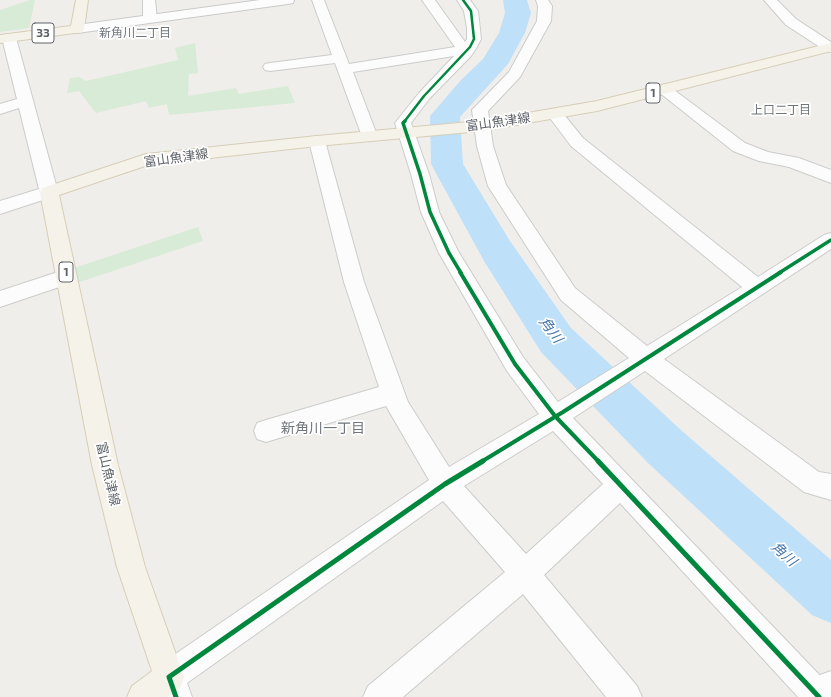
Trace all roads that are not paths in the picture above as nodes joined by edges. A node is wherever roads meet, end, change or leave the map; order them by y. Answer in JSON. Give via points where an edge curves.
{"nodes":[{"id":1,"x":82,"y":0,"type":"edge"},
{"id":2,"x":149,"y":0,"type":"edge"},
{"id":3,"x":288,"y":0,"type":"edge"},
{"id":4,"x":318,"y":0,"type":"edge"},
{"id":5,"x":428,"y":0,"type":"edge"},
{"id":6,"x":464,"y":0,"type":"edge"},
{"id":7,"x":542,"y":0,"type":"edge"},
{"id":8,"x":770,"y":0,"type":"edge"},
{"id":9,"x":150,"y":19,"type":"junction"},
{"id":10,"x":77,"y":29,"type":"junction"},
{"id":11,"x":4,"y":38,"type":"edge"},
{"id":12,"x":831,"y":48,"type":"edge"},
{"id":13,"x":466,"y":53,"type":"junction"},
{"id":14,"x":342,"y":63,"type":"junction"},
{"id":15,"x":270,"y":67,"type":"dead end"},
{"id":16,"x":665,"y":90,"type":"junction"},
{"id":17,"x":25,"y":102,"type":"junction"},
{"id":18,"x":0,"y":109,"type":"edge"},
{"id":19,"x":555,"y":114,"type":"junction"},
{"id":20,"x":477,"y":126,"type":"junction"},
{"id":21,"x":410,"y":133,"type":"junction"},
{"id":22,"x":369,"y":135,"type":"junction"},
{"id":23,"x":317,"y":141,"type":"junction"},
{"id":24,"x":831,"y":177,"type":"edge"},
{"id":25,"x":50,"y":192,"type":"junction"},
{"id":26,"x":0,"y":208,"type":"edge"},
{"id":27,"x":831,"y":240,"type":"edge"},
{"id":28,"x":67,"y":277,"type":"junction"},
{"id":29,"x":758,"y":288,"type":"junction"},
{"id":30,"x":0,"y":299,"type":"edge"},
{"id":31,"x":641,"y":361,"type":"junction"},
{"id":32,"x":394,"y":393,"type":"junction"},
{"id":33,"x":559,"y":414,"type":"junction"},
{"id":34,"x":266,"y":431,"type":"dead end"},
{"id":35,"x":445,"y":484,"type":"junction"},
{"id":36,"x":621,"y":485,"type":"junction"},
{"id":37,"x":831,"y":487,"type":"edge"},
{"id":38,"x":525,"y":574,"type":"junction"},
{"id":39,"x":173,"y":687,"type":"edge"},
{"id":40,"x":825,"y":693,"type":"edge"},
{"id":41,"x":143,"y":697,"type":"edge"},
{"id":42,"x":379,"y":697,"type":"edge"},
{"id":43,"x":626,"y":697,"type":"edge"}],
"edges":[{"from":1,"to":10,"type":"main road"},
{"from":2,"to":9,"type":"street"},
{"from":3,"to":9,"type":"street"},
{"from":4,"to":14,"type":"street"},
{"from":5,"to":13,"type":"street"},
{"from":6,"to":13,"type":"street","via":[[471,11],[474,28],[474,38]]},
{"from":7,"to":20,"type":"street","via":[[545,6],[544,21],[515,74],[480,110]]},
{"from":8,"to":12,"type":"street","via":[[791,22]]},
{"from":9,"to":10,"type":"street"},
{"from":10,"to":11,"type":"main road","number":"33"},
{"from":11,"to":17,"type":"street"},
{"from":12,"to":16,"type":"main road","name":"富山魚津線","number":"1"},
{"from":13,"to":14,"type":"street","via":[[456,51]]},
{"from":13,"to":21,"type":"street","via":[[424,96],[403,123]]},
{"from":14,"to":15,"type":"street"},
{"from":14,"to":22,"type":"street"},
{"from":16,"to":19,"type":"main road","name":"富山魚津線","number":"1"},
{"from":16,"to":24,"type":"street","via":[[739,147],[765,157],[792,162]]},
{"from":17,"to":18,"type":"street"},
{"from":17,"to":25,"type":"street"},
{"from":19,"to":20,"type":"main road","name":"富山魚津線","number":"1"},
{"from":19,"to":29,"type":"street","via":[[577,142]]},
{"from":20,"to":21,"type":"main road","name":"富山魚津線","number":"1"},
{"from":20,"to":31,"type":"street","via":[[497,186],[568,294]]},
{"from":21,"to":22,"type":"main road","name":"富山魚津線","number":"1"},
{"from":21,"to":33,"type":"street","via":[[430,212],[449,253],[515,364]]},
{"from":22,"to":23,"type":"main road","name":"富山魚津線","number":"1"},
{"from":23,"to":25,"type":"main road","name":"富山魚津線","number":"1","via":[[146,160]]},
{"from":23,"to":32,"type":"street","via":[[354,282]]},
{"from":25,"to":26,"type":"street"},
{"from":25,"to":28,"type":"main road","name":"富山魚津線","number":"1"},
{"from":27,"to":29,"type":"street"},
{"from":28,"to":30,"type":"street"},
{"from":28,"to":39,"type":"main road","name":"富山魚津線","number":"1","via":[[105,466],[129,560]]},
{"from":29,"to":31,"type":"street"},
{"from":31,"to":33,"type":"street"},
{"from":31,"to":37,"type":"street","via":[[813,484]]},
{"from":32,"to":34,"type":"street"},
{"from":32,"to":35,"type":"street","via":[[398,407]]},
{"from":33,"to":35,"type":"street"},
{"from":33,"to":36,"type":"street"},
{"from":35,"to":38,"type":"street"},
{"from":35,"to":39,"type":"street"},
{"from":36,"to":38,"type":"street"},
{"from":36,"to":40,"type":"street"},
{"from":38,"to":42,"type":"street"},
{"from":38,"to":43,"type":"street"},
{"from":39,"to":41,"type":"main road"}]}
